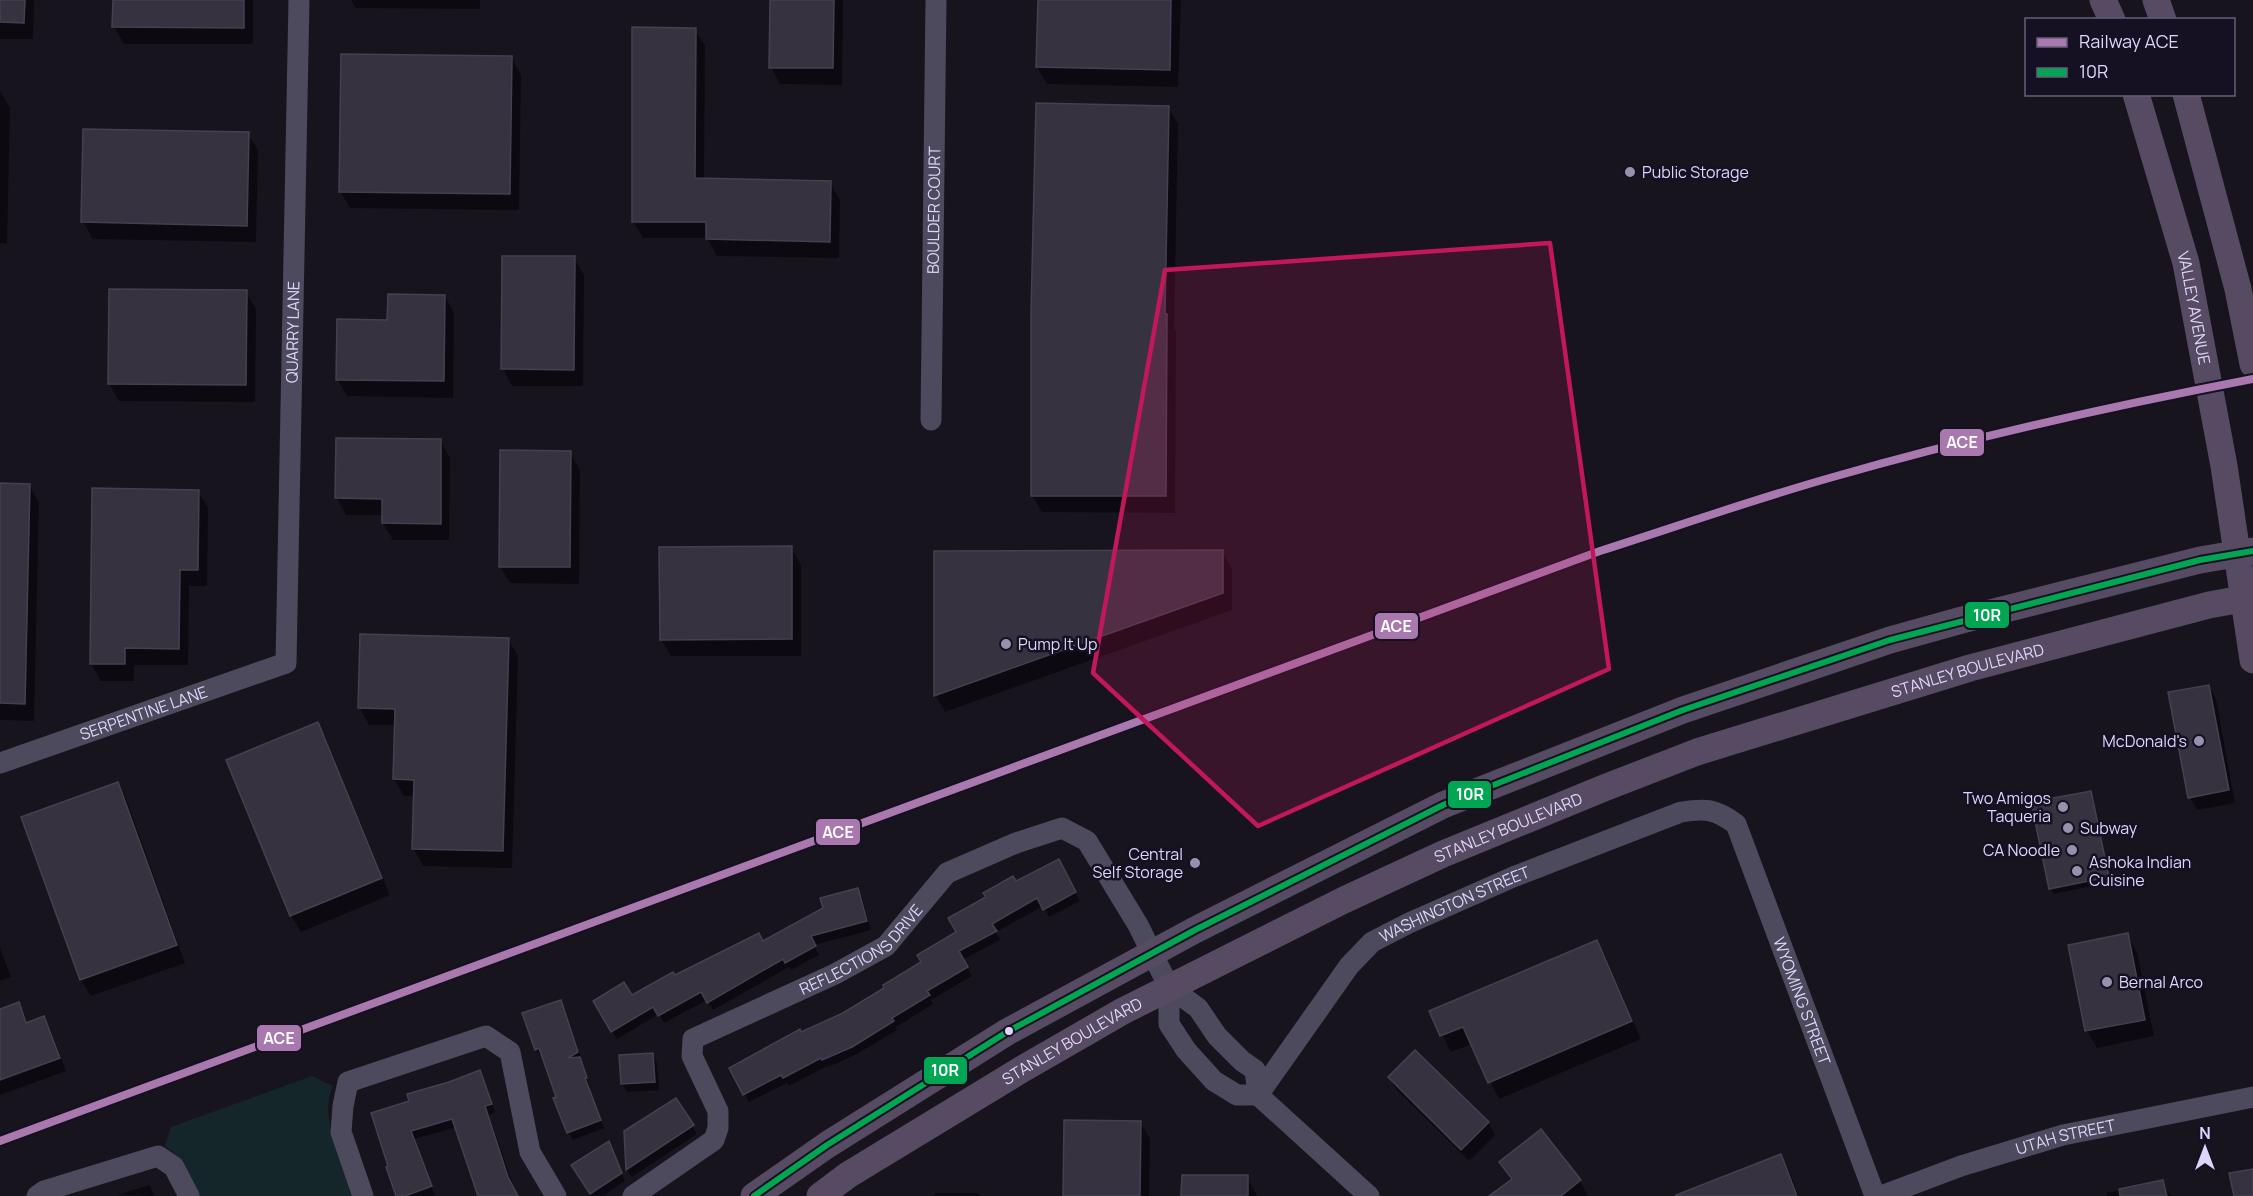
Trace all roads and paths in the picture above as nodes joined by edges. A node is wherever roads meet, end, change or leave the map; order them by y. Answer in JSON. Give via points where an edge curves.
{"nodes":[{"id":1,"x":299,"y":0,"type":"edge"},
{"id":2,"x":936,"y":0,"type":"edge"},
{"id":3,"x":2103,"y":0,"type":"edge"},
{"id":4,"x":2156,"y":0,"type":"edge"},
{"id":5,"x":2111,"y":18,"type":"edge"},
{"id":6,"x":2162,"y":18,"type":"edge"},
{"id":7,"x":2137,"y":96,"type":"edge"},
{"id":8,"x":2187,"y":96,"type":"edge"},
{"id":9,"x":2253,"y":364,"type":"edge"},
{"id":10,"x":931,"y":420,"type":"dead end"},
{"id":11,"x":2246,"y":552,"type":"edge"},
{"id":12,"x":2248,"y":598,"type":"edge"},
{"id":13,"x":2253,"y":660,"type":"edge"},
{"id":14,"x":286,"y":663,"type":"joint"},
{"id":15,"x":0,"y":763,"type":"edge"},
{"id":16,"x":1719,"y":812,"type":"joint"},
{"id":17,"x":1152,"y":953,"type":"junction"},
{"id":18,"x":1168,"y":987,"type":"junction"},
{"id":19,"x":1258,"y":1095,"type":"junction"},
{"id":20,"x":2253,"y":1097,"type":"edge"},
{"id":21,"x":827,"y":1145,"type":"junction"},
{"id":22,"x":848,"y":1175,"type":"junction"},
{"id":23,"x":37,"y":1196,"type":"edge"},
{"id":24,"x":189,"y":1196,"type":"edge"},
{"id":25,"x":363,"y":1196,"type":"edge"},
{"id":26,"x":556,"y":1196,"type":"edge"},
{"id":27,"x":633,"y":1196,"type":"edge"},
{"id":28,"x":754,"y":1196,"type":"edge"},
{"id":29,"x":820,"y":1196,"type":"edge"},
{"id":30,"x":1370,"y":1196,"type":"edge"},
{"id":31,"x":1875,"y":1196,"type":"edge"},
{"id":32,"x":1881,"y":1196,"type":"edge"}],
"edges":[{"from":1,"to":14,"type":"street","name":"QUARRY LANE"},
{"from":2,"to":10,"type":"street","name":"BOULDER COURT"},
{"from":3,"to":5,"type":"main road"},
{"from":4,"to":6,"type":"main road"},
{"from":7,"to":11,"type":"main road","name":"VALLEY AVENUE","via":[[2186,263]]},
{"from":8,"to":9,"type":"main road","via":[[2238,289]]},
{"from":11,"to":12,"type":"main road","name":"VALLEY AVENUE"},
{"from":11,"to":17,"type":"main road","via":[[2188,563],[1890,640],[1683,710],[1443,806]]},
{"from":12,"to":13,"type":"main road","name":"VALLEY AVENUE"},
{"from":12,"to":18,"type":"main road","name":"STANLEY BOULEVARD","via":[[1970,668],[1697,752],[1443,854]]},
{"from":14,"to":15,"type":"street","name":"SERPENTINE LANE"},
{"from":16,"to":19,"type":"street","name":"WASHINGTON STREET","via":[[1681,812],[1514,877],[1372,942],[1349,966]]},
{"from":16,"to":31,"type":"street","name":"WYOMING STREET","via":[[1736,824]]},
{"from":17,"to":18,"type":"street"},
{"from":17,"to":21,"type":"main road","via":[[1007,1032]]},
{"from":17,"to":27,"type":"street","name":"REFLECTIONS DRIVE","via":[[1087,841],[1062,828],[947,873],[886,946],[835,974],[693,1039],[692,1056],[718,1111],[714,1140]]},
{"from":18,"to":19,"type":"street","via":[[1198,1008],[1217,1036],[1255,1070]]},
{"from":18,"to":19,"type":"street","via":[[1169,1024],[1186,1050],[1214,1081],[1237,1095]]},
{"from":18,"to":22,"type":"main road","name":"STANLEY BOULEVARD","via":[[1024,1068]]},
{"from":19,"to":30,"type":"street"},
{"from":20,"to":32,"type":"street","name":"UTAH STREET","via":[[2063,1135],[1961,1166]]},
{"from":21,"to":22,"type":"main road"},
{"from":21,"to":28,"type":"main road"},
{"from":22,"to":29,"type":"main road","name":"STANLEY BOULEVARD"},
{"from":23,"to":24,"type":"street","via":[[158,1156],[174,1167]]},
{"from":25,"to":26,"type":"street","via":[[342,1132],[348,1082],[486,1036],[510,1052],[530,1152]]}]}
